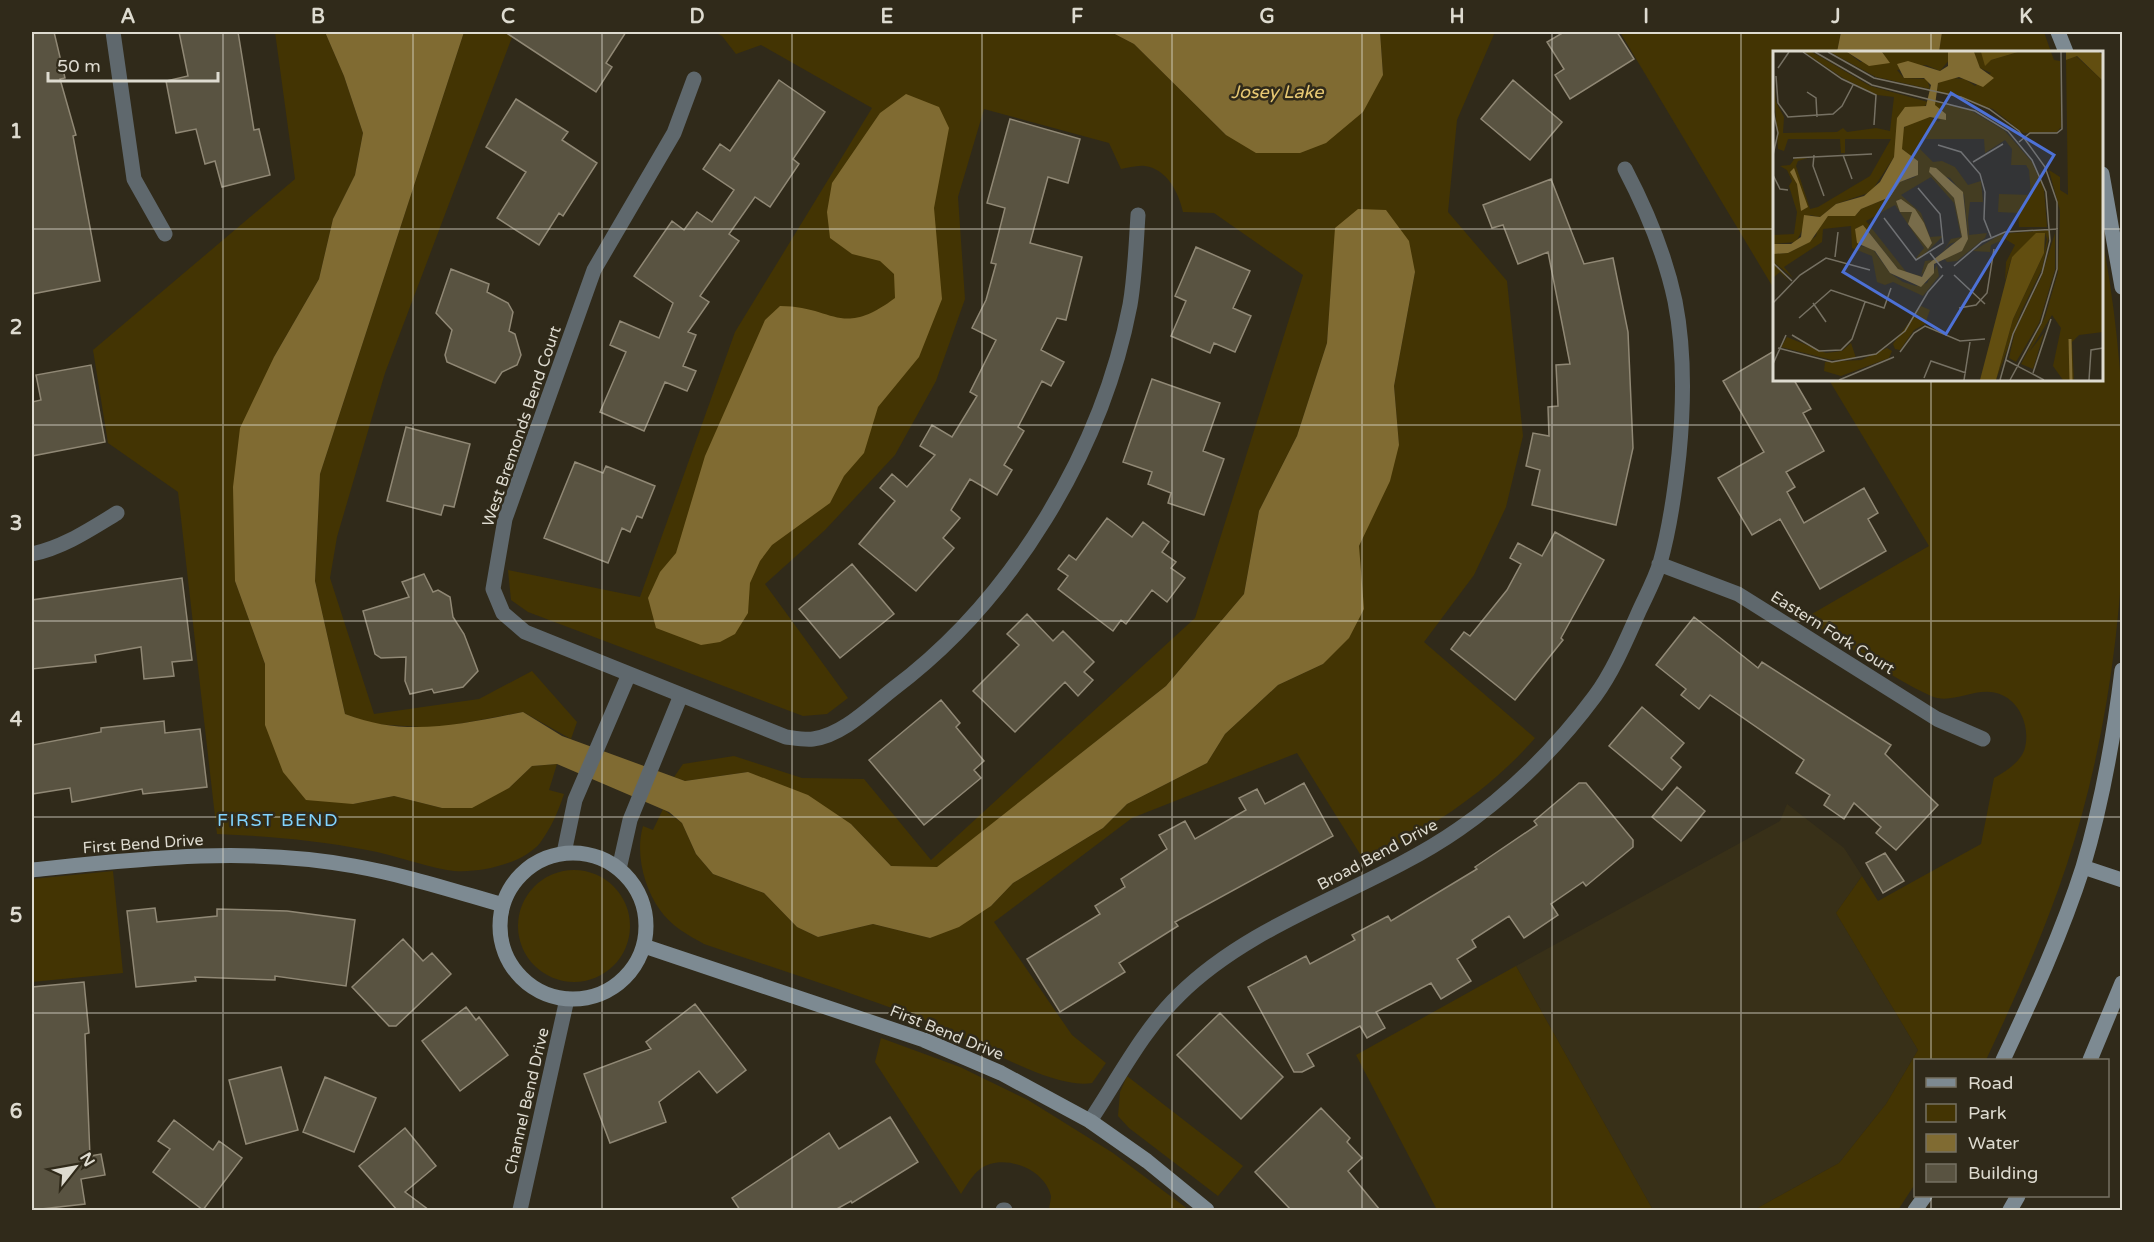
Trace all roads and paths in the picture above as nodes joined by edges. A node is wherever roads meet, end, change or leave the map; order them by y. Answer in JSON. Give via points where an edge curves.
{"nodes":[{"id":1,"x":113,"y":32,"type":"edge"},
{"id":2,"x":2058,"y":32,"type":"edge"},
{"id":3,"x":2066,"y":51,"type":"edge"},
{"id":4,"x":694,"y":79,"type":"dead end"},
{"id":5,"x":1625,"y":169,"type":"dead end"},
{"id":6,"x":2103,"y":180,"type":"edge"},
{"id":7,"x":1138,"y":215,"type":"dead end"},
{"id":8,"x":165,"y":234,"type":"dead end"},
{"id":9,"x":2122,"y":287,"type":"edge"},
{"id":10,"x":117,"y":513,"type":"dead end"},
{"id":11,"x":32,"y":554,"type":"edge"},
{"id":12,"x":1659,"y":564,"type":"junction"},
{"id":13,"x":2122,"y":670,"type":"edge"},
{"id":14,"x":629,"y":674,"type":"junction"},
{"id":15,"x":681,"y":695,"type":"junction"},
{"id":16,"x":1983,"y":739,"type":"dead end"},
{"id":17,"x":564,"y":853,"type":"junction"},
{"id":18,"x":2082,"y":867,"type":"junction"},
{"id":19,"x":619,"y":869,"type":"junction"},
{"id":20,"x":32,"y":870,"type":"edge"},
{"id":21,"x":2122,"y":880,"type":"edge"},
{"id":22,"x":503,"y":905,"type":"junction"},
{"id":23,"x":644,"y":946,"type":"junction"},
{"id":24,"x":2122,"y":983,"type":"edge"},
{"id":25,"x":567,"y":999,"type":"junction"},
{"id":26,"x":2002,"y":1059,"type":"edge"},
{"id":27,"x":2090,"y":1059,"type":"edge"},
{"id":28,"x":1090,"y":1121,"type":"junction"},
{"id":29,"x":1924,"y":1197,"type":"edge"},
{"id":30,"x":2018,"y":1197,"type":"edge"},
{"id":31,"x":520,"y":1210,"type":"edge"},
{"id":32,"x":1207,"y":1210,"type":"edge"},
{"id":33,"x":1915,"y":1210,"type":"edge"},
{"id":34,"x":2010,"y":1210,"type":"edge"}],
"edges":[{"from":1,"to":8,"type":"street","via":[[134,179]]},
{"from":2,"to":3,"type":"street"},
{"from":4,"to":14,"type":"street","name":"West Bremonds Bend Court","via":[[674,133],[594,270],[505,519],[493,589],[503,613],[525,633]]},
{"from":5,"to":12,"type":"street","name":"Broad Bend Drive","via":[[1663,256],[1675,302],[1681,352],[1684,405],[1674,500]]},
{"from":6,"to":9,"type":"street"},
{"from":7,"to":15,"type":"street","name":"West Bremonds Bend Court","via":[[1130,305],[1111,379],[1076,467],[1026,548],[970,618],[918,670],[835,732],[812,740],[786,737]]},
{"from":10,"to":11,"type":"street","via":[[78,537]]},
{"from":12,"to":16,"type":"street","name":"Eastern Fork Court","via":[[1738,594],[1937,720]]},
{"from":12,"to":28,"type":"street","name":"Broad Bend Drive","via":[[1627,638],[1596,694],[1556,743],[1508,790],[1427,850],[1250,941],[1213,965],[1178,996],[1149,1031]]},
{"from":13,"to":18,"type":"street","via":[[2105,780]]},
{"from":14,"to":15,"type":"street","name":"West Bremonds Bend Court"},
{"from":14,"to":17,"type":"street","via":[[575,800]]},
{"from":15,"to":19,"type":"street","via":[[630,820]]},
{"from":17,"to":19,"type":"street","via":[[603,859]]},
{"from":17,"to":22,"type":"street","via":[[526,870]]},
{"from":18,"to":21,"type":"street"},
{"from":18,"to":26,"type":"street","via":[[2028,1007]]},
{"from":19,"to":23,"type":"street","via":[[634,885],[643,904],[647,925]]},
{"from":20,"to":22,"type":"street","name":"First Bend Drive","via":[[171,856],[274,857],[362,867]]},
{"from":22,"to":25,"type":"street","via":[[501,933],[514,967],[540,991]]},
{"from":23,"to":25,"type":"street","via":[[632,970],[610,990]]},
{"from":23,"to":28,"type":"street","name":"First Bend Drive","via":[[924,1040],[1001,1073]]},
{"from":24,"to":27,"type":"street"},
{"from":25,"to":31,"type":"street","name":"Channel Bend Drive"},
{"from":28,"to":32,"type":"street","name":"First Bend Drive"},
{"from":29,"to":33,"type":"street"},
{"from":30,"to":34,"type":"street"}]}
